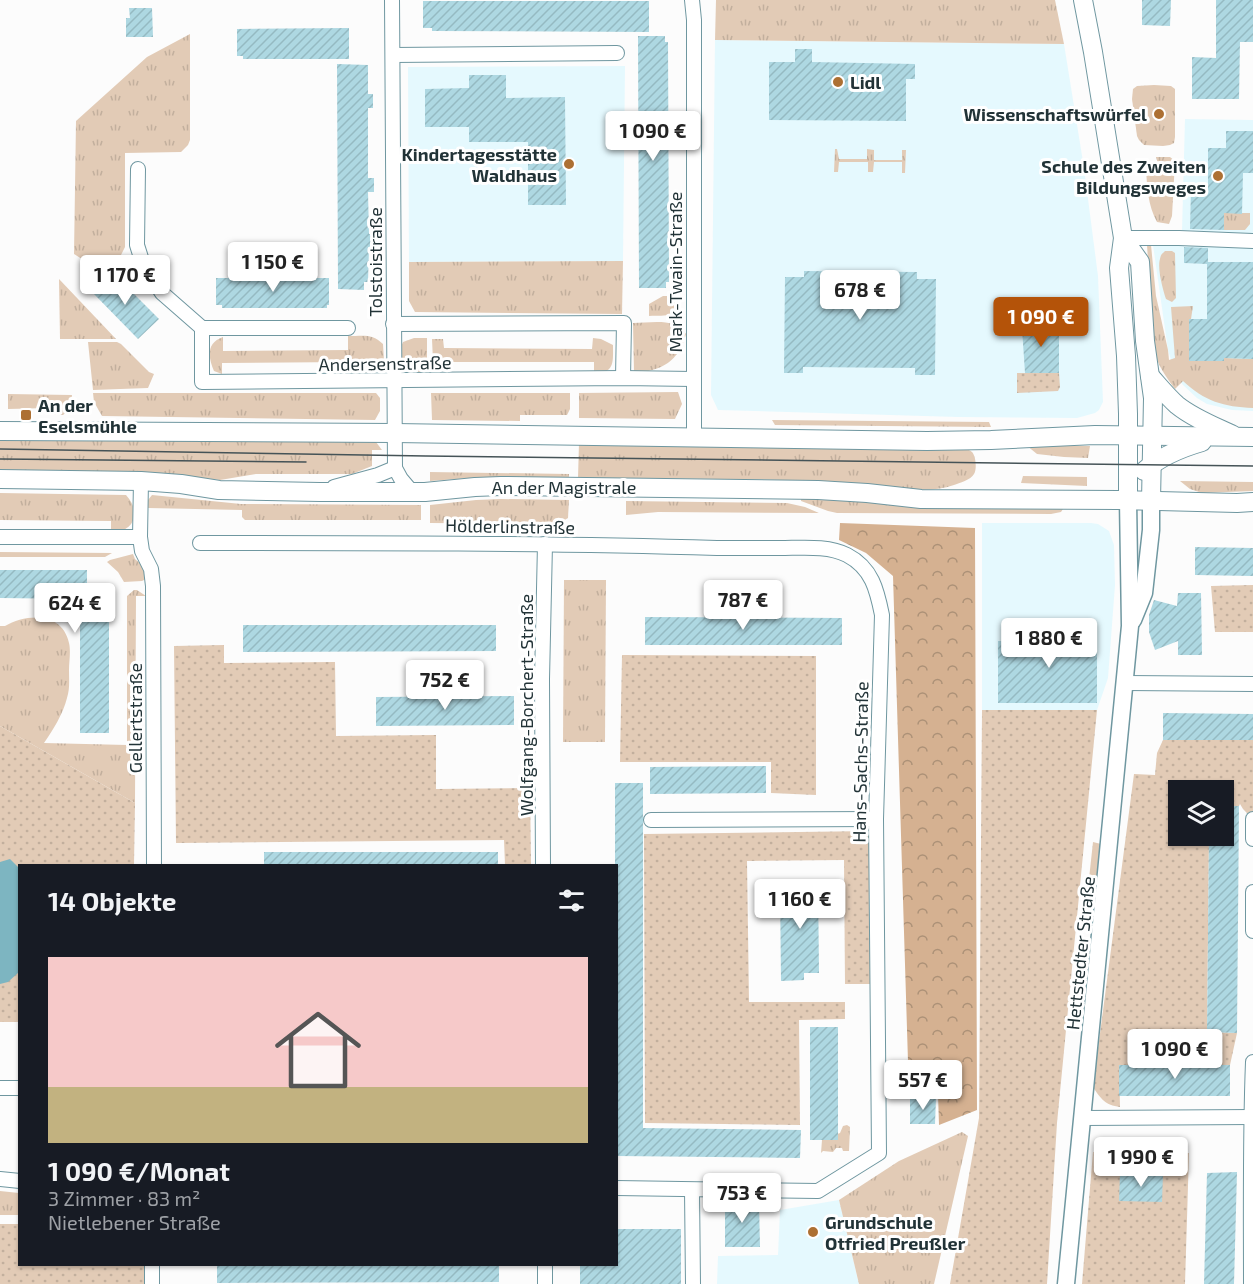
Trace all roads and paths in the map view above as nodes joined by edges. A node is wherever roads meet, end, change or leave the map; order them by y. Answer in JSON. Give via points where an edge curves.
{"nodes":[{"id":1,"x":392,"y":0,"type":"edge"},
{"id":2,"x":692,"y":0,"type":"edge"},
{"id":3,"x":1083,"y":0,"type":"edge"},
{"id":4,"x":617,"y":53,"type":"dead end"},
{"id":5,"x":393,"y":55,"type":"junction"},
{"id":6,"x":138,"y":169,"type":"dead end"},
{"id":7,"x":1123,"y":238,"type":"junction"},
{"id":8,"x":1253,"y":241,"type":"edge"},
{"id":9,"x":393,"y":324,"type":"junction"},
{"id":10,"x":202,"y":328,"type":"junction"},
{"id":11,"x":348,"y":328,"type":"dead end"},
{"id":12,"x":1150,"y":375,"type":"junction"},
{"id":13,"x":623,"y":378,"type":"junction"},
{"id":14,"x":693,"y":379,"type":"junction"},
{"id":15,"x":394,"y":380,"type":"junction"},
{"id":16,"x":0,"y":431,"type":"edge"},
{"id":17,"x":395,"y":433,"type":"junction"},
{"id":18,"x":1128,"y":436,"type":"junction"},
{"id":19,"x":1152,"y":436,"type":"junction"},
{"id":20,"x":694,"y":437,"type":"junction"},
{"id":21,"x":1238,"y":437,"type":"edge"},
{"id":22,"x":1151,"y":465,"type":"junction"},
{"id":23,"x":395,"y":468,"type":"junction"},
{"id":24,"x":0,"y":479,"type":"edge"},
{"id":25,"x":141,"y":481,"type":"junction"},
{"id":26,"x":320,"y":492,"type":"junction"},
{"id":27,"x":412,"y":492,"type":"junction"},
{"id":28,"x":1128,"y":500,"type":"junction"},
{"id":29,"x":1151,"y":501,"type":"junction"},
{"id":30,"x":1253,"y":502,"type":"edge"},
{"id":31,"x":0,"y":537,"type":"edge"},
{"id":32,"x":140,"y":537,"type":"junction"},
{"id":33,"x":200,"y":543,"type":"dead end"},
{"id":34,"x":545,"y":544,"type":"junction"},
{"id":35,"x":820,"y":549,"type":"joint"},
{"id":36,"x":1130,"y":627,"type":"junction"},
{"id":37,"x":1126,"y":683,"type":"junction"},
{"id":38,"x":1253,"y":684,"type":"edge"},
{"id":39,"x":876,"y":819,"type":"junction"},
{"id":40,"x":1253,"y":819,"type":"edge"},
{"id":41,"x":651,"y":820,"type":"dead end"},
{"id":42,"x":1253,"y":839,"type":"edge"},
{"id":43,"x":154,"y":864,"type":"edge"},
{"id":44,"x":543,"y":864,"type":"edge"},
{"id":45,"x":1253,"y":892,"type":"edge"},
{"id":46,"x":1253,"y":931,"type":"edge"},
{"id":47,"x":1253,"y":1062,"type":"edge"},
{"id":48,"x":0,"y":1088,"type":"edge"},
{"id":49,"x":18,"y":1089,"type":"edge"},
{"id":50,"x":1252,"y":1117,"type":"edge"},
{"id":51,"x":1082,"y":1118,"type":"junction"},
{"id":52,"x":0,"y":1179,"type":"edge"},
{"id":53,"x":18,"y":1181,"type":"edge"},
{"id":54,"x":618,"y":1188,"type":"edge"},
{"id":55,"x":692,"y":1190,"type":"junction"},
{"id":56,"x":152,"y":1266,"type":"edge"},
{"id":57,"x":545,"y":1266,"type":"edge"},
{"id":58,"x":152,"y":1284,"type":"edge"},
{"id":59,"x":545,"y":1284,"type":"edge"},
{"id":60,"x":693,"y":1284,"type":"edge"},
{"id":61,"x":1066,"y":1284,"type":"edge"},
{"id":62,"x":1251,"y":1284,"type":"edge"}],
"edges":[{"from":1,"to":5,"type":"street","name":"Tolstoistraße"},
{"from":2,"to":14,"type":"street","name":"Mark-Twain-Straße"},
{"from":3,"to":7,"type":"main road"},
{"from":4,"to":5,"type":"street"},
{"from":5,"to":9,"type":"street","name":"Tolstoistraße"},
{"from":6,"to":10,"type":"street","via":[[137,245],[143,264],[162,293]]},
{"from":7,"to":8,"type":"street"},
{"from":7,"to":12,"type":"main road","via":[[1140,262]]},
{"from":7,"to":18,"type":"main road","via":[[1119,268]]},
{"from":9,"to":13,"type":"street","via":[[624,323]]},
{"from":9,"to":15,"type":"street","name":"Tolstoistraße"},
{"from":10,"to":11,"type":"street","name":"Andersenstraße"},
{"from":10,"to":15,"type":"street","name":"Andersenstraße","via":[[202,382]]},
{"from":12,"to":19,"type":"main road"},
{"from":12,"to":21,"type":"main road","via":[[1183,409]]},
{"from":13,"to":14,"type":"street","name":"Andersenstraße"},
{"from":13,"to":15,"type":"street","name":"Andersenstraße"},
{"from":14,"to":20,"type":"street","name":"Mark-Twain-Straße"},
{"from":15,"to":17,"type":"street","name":"Tolstoistraße"},
{"from":16,"to":17,"type":"main road"},
{"from":17,"to":20,"type":"main road"},
{"from":17,"to":23,"type":"street","name":"Tolstoistraße"},
{"from":18,"to":19,"type":"main road"},
{"from":18,"to":20,"type":"main road","via":[[938,441]]},
{"from":18,"to":28,"type":"main road"},
{"from":19,"to":21,"type":"main road"},
{"from":19,"to":22,"type":"main road"},
{"from":21,"to":22,"type":"main road","via":[[1183,448]]},
{"from":22,"to":28,"type":"main road","via":[[1142,473]]},
{"from":22,"to":29,"type":"main road"},
{"from":23,"to":26,"type":"street"},
{"from":23,"to":27,"type":"street"},
{"from":24,"to":25,"type":"main road","name":"An der Magistrale"},
{"from":25,"to":26,"type":"main road","name":"An der Magistrale","via":[[219,490]]},
{"from":25,"to":32,"type":"street","name":"Gellertstraße"},
{"from":26,"to":27,"type":"main road","name":"An der Magistrale"},
{"from":27,"to":28,"type":"main road","name":"An der Magistrale","via":[[501,486],[818,490],[921,499]]},
{"from":28,"to":29,"type":"main road","name":"An der Magistrale"},
{"from":28,"to":36,"type":"street","name":"Hettstedter Straße"},
{"from":29,"to":30,"type":"main road","name":"An der Magistrale"},
{"from":29,"to":36,"type":"street","name":"Hettstedter Straße","via":[[1144,593]]},
{"from":31,"to":32,"type":"street"},
{"from":32,"to":43,"type":"street","name":"Gellertstraße","via":[[152,569],[153,586]]},
{"from":33,"to":34,"type":"street","name":"Hölderlinstraße"},
{"from":34,"to":35,"type":"street","name":"Hölderlinstraße"},
{"from":34,"to":44,"type":"street","name":"Wolfgang-Borchert-Straße"},
{"from":35,"to":39,"type":"street","name":"Hans-Sachs-Straße","via":[[846,554],[859,562],[879,597],[882,615]]},
{"from":36,"to":37,"type":"street","name":"Hettstedter Straße"},
{"from":37,"to":38,"type":"street"},
{"from":37,"to":51,"type":"street","name":"Hettstedter Straße"},
{"from":39,"to":41,"type":"street"},
{"from":39,"to":55,"type":"street","name":"Hans-Sachs-Straße","via":[[879,1153],[818,1191]]},
{"from":40,"to":42,"type":"street"},
{"from":45,"to":46,"type":"street"},
{"from":47,"to":50,"type":"street"},
{"from":48,"to":49,"type":"street"},
{"from":50,"to":51,"type":"street"},
{"from":50,"to":62,"type":"street"},
{"from":51,"to":61,"type":"street","name":"Hettstedter Straße"},
{"from":52,"to":53,"type":"street"},
{"from":54,"to":55,"type":"street"},
{"from":55,"to":60,"type":"street"},
{"from":56,"to":58,"type":"street"},
{"from":57,"to":59,"type":"street"}]}
